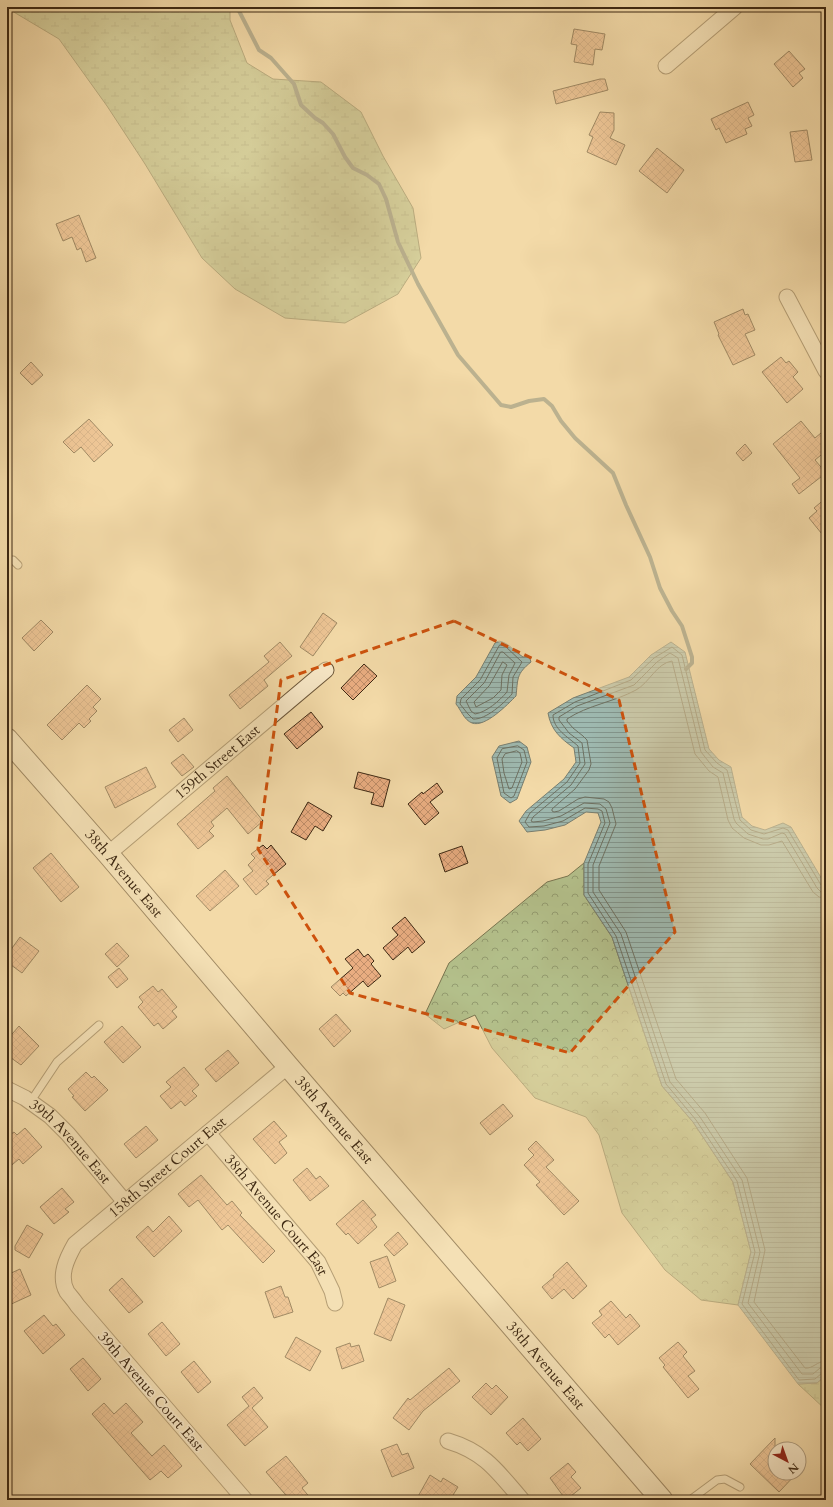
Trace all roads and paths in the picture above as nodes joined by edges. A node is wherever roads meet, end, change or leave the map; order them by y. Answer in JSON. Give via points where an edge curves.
{"nodes":[{"id":1,"x":736,"y":7,"type":"edge"},
{"id":2,"x":666,"y":66,"type":"dead end"},
{"id":3,"x":787,"y":297,"type":"dead end"},
{"id":4,"x":826,"y":371,"type":"edge"},
{"id":5,"x":7,"y":560,"type":"edge"},
{"id":6,"x":18,"y":565,"type":"dead end"},
{"id":7,"x":326,"y":670,"type":"dead end"},
{"id":8,"x":7,"y":739,"type":"edge"},
{"id":9,"x":108,"y":854,"type":"junction"},
{"id":10,"x":99,"y":1025,"type":"dead end"},
{"id":11,"x":288,"y":1066,"type":"junction"},
{"id":12,"x":7,"y":1089,"type":"edge"},
{"id":13,"x":31,"y":1101,"type":"junction"},
{"id":14,"x":208,"y":1133,"type":"junction"},
{"id":15,"x":125,"y":1202,"type":"junction"},
{"id":16,"x":64,"y":1278,"type":"joint"},
{"id":17,"x":334,"y":1303,"type":"dead end"},
{"id":18,"x":448,"y":1441,"type":"dead end"},
{"id":19,"x":740,"y":1487,"type":"dead end"},
{"id":20,"x":244,"y":1500,"type":"edge"},
{"id":21,"x":522,"y":1500,"type":"edge"},
{"id":22,"x":662,"y":1500,"type":"edge"},
{"id":23,"x":690,"y":1500,"type":"edge"}],
"edges":[{"from":1,"to":2,"type":"street"},
{"from":3,"to":4,"type":"street"},
{"from":5,"to":6,"type":"lane","via":[[13,560]]},
{"from":7,"to":9,"type":"street","name":"159th Street East"},
{"from":8,"to":9,"type":"street","name":"38th Avenue East"},
{"from":9,"to":11,"type":"street","name":"38th Avenue East"},
{"from":10,"to":13,"type":"lane","via":[[57,1062]]},
{"from":11,"to":14,"type":"street","name":"158th Street Court East"},
{"from":11,"to":22,"type":"street","name":"38th Avenue East"},
{"from":12,"to":13,"type":"street","name":"39th Avenue East"},
{"from":13,"to":15,"type":"street","name":"39th Avenue East","via":[[68,1134]]},
{"from":14,"to":15,"type":"street","name":"158th Street Court East"},
{"from":14,"to":17,"type":"street","name":"38th Avenue Court East","via":[[318,1262],[332,1291]]},
{"from":15,"to":16,"type":"street","name":"158th Street Court East","via":[[76,1244],[68,1255]]},
{"from":16,"to":20,"type":"street","name":"39th Avenue Court East","via":[[67,1292]]},
{"from":18,"to":21,"type":"street","via":[[491,1463]]},
{"from":19,"to":23,"type":"lane","via":[[724,1479],[717,1480]]}]}
